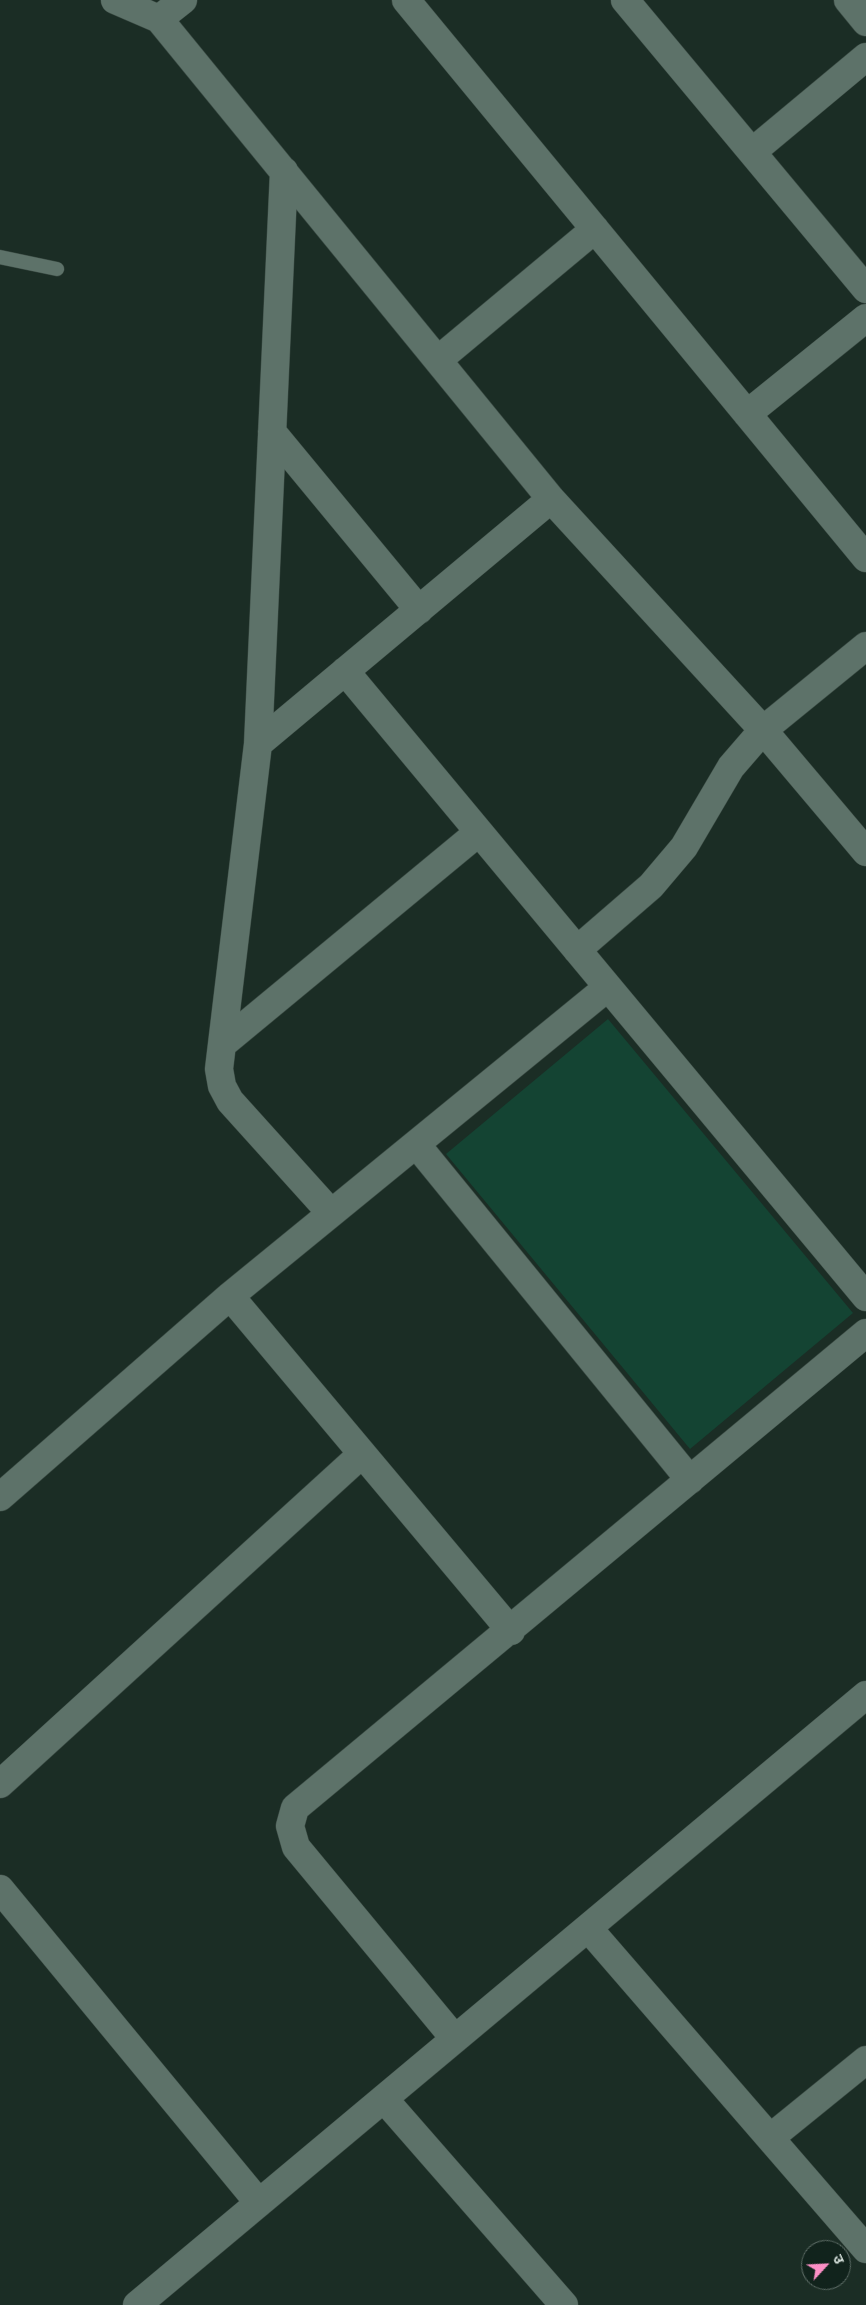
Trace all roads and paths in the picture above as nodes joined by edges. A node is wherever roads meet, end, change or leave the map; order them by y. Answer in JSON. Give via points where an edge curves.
{"nodes":[{"id":1,"x":115,"y":0,"type":"edge"},
{"id":2,"x":183,"y":0,"type":"edge"},
{"id":3,"x":406,"y":0,"type":"edge"},
{"id":4,"x":625,"y":0,"type":"edge"},
{"id":5,"x":848,"y":0,"type":"edge"},
{"id":6,"x":159,"y":19,"type":"junction"},
{"id":7,"x":866,"y":22,"type":"edge"},
{"id":8,"x":866,"y":57,"type":"edge"},
{"id":9,"x":752,"y":152,"type":"junction"},
{"id":10,"x":284,"y":171,"type":"junction"},
{"id":11,"x":595,"y":229,"type":"junction"},
{"id":12,"x":0,"y":257,"type":"edge"},
{"id":13,"x":57,"y":269,"type":"dead end"},
{"id":14,"x":866,"y":289,"type":"edge"},
{"id":15,"x":866,"y":318,"type":"edge"},
{"id":16,"x":438,"y":360,"type":"junction"},
{"id":17,"x":747,"y":414,"type":"junction"},
{"id":18,"x":272,"y":432,"type":"junction"},
{"id":19,"x":551,"y":499,"type":"junction"},
{"id":20,"x":866,"y":558,"type":"edge"},
{"id":21,"x":419,"y":610,"type":"junction"},
{"id":22,"x":866,"y":646,"type":"edge"},
{"id":23,"x":345,"y":671,"type":"junction"},
{"id":24,"x":762,"y":730,"type":"junction"},
{"id":25,"x":258,"y":744,"type":"junction"},
{"id":26,"x":479,"y":832,"type":"junction"},
{"id":27,"x":866,"y":852,"type":"edge"},
{"id":28,"x":577,"y":950,"type":"junction"},
{"id":29,"x":608,"y":988,"type":"junction"},
{"id":30,"x":224,"y":1044,"type":"junction"},
{"id":31,"x":416,"y":1144,"type":"junction"},
{"id":32,"x":332,"y":1213,"type":"junction"},
{"id":33,"x":230,"y":1296,"type":"junction"},
{"id":34,"x":866,"y":1297,"type":"edge"},
{"id":35,"x":866,"y":1332,"type":"edge"},
{"id":36,"x":362,"y":1454,"type":"junction"},
{"id":37,"x":690,"y":1480,"type":"junction"},
{"id":38,"x":0,"y":1497,"type":"edge"},
{"id":39,"x":511,"y":1631,"type":"junction"},
{"id":40,"x":866,"y":1695,"type":"edge"},
{"id":41,"x":0,"y":1784,"type":"edge"},
{"id":42,"x":0,"y":1889,"type":"edge"},
{"id":43,"x":588,"y":1928,"type":"junction"},
{"id":44,"x":455,"y":2039,"type":"junction"},
{"id":45,"x":866,"y":2060,"type":"edge"},
{"id":46,"x":384,"y":2099,"type":"junction"},
{"id":47,"x":770,"y":2138,"type":"junction"},
{"id":48,"x":259,"y":2203,"type":"junction"},
{"id":49,"x":866,"y":2249,"type":"edge"},
{"id":50,"x":166,"y":2295,"type":"edge"},
{"id":51,"x":137,"y":2305,"type":"edge"},
{"id":52,"x":564,"y":2305,"type":"edge"}],
"edges":[{"from":1,"to":6,"type":"street"},
{"from":2,"to":6,"type":"street"},
{"from":3,"to":11,"type":"street"},
{"from":4,"to":9,"type":"street"},
{"from":5,"to":7,"type":"street"},
{"from":6,"to":10,"type":"street"},
{"from":8,"to":9,"type":"street"},
{"from":9,"to":14,"type":"street"},
{"from":10,"to":16,"type":"street"},
{"from":10,"to":18,"type":"street"},
{"from":11,"to":16,"type":"street"},
{"from":11,"to":17,"type":"street"},
{"from":12,"to":13,"type":"lane"},
{"from":15,"to":17,"type":"street"},
{"from":16,"to":19,"type":"street"},
{"from":17,"to":20,"type":"street"},
{"from":18,"to":21,"type":"street"},
{"from":18,"to":25,"type":"street"},
{"from":19,"to":21,"type":"street"},
{"from":19,"to":24,"type":"street"},
{"from":21,"to":23,"type":"street"},
{"from":22,"to":24,"type":"street"},
{"from":23,"to":25,"type":"street"},
{"from":23,"to":26,"type":"street"},
{"from":24,"to":27,"type":"street"},
{"from":24,"to":28,"type":"street","via":[[731,767],[684,847],[651,886]]},
{"from":25,"to":30,"type":"street"},
{"from":26,"to":28,"type":"street"},
{"from":26,"to":30,"type":"street"},
{"from":28,"to":29,"type":"street"},
{"from":29,"to":31,"type":"street"},
{"from":29,"to":34,"type":"street"},
{"from":30,"to":32,"type":"street","via":[[220,1069],[222,1086],[230,1102]]},
{"from":31,"to":32,"type":"street"},
{"from":31,"to":37,"type":"street"},
{"from":32,"to":33,"type":"street"},
{"from":33,"to":36,"type":"street"},
{"from":33,"to":38,"type":"street"},
{"from":35,"to":37,"type":"street"},
{"from":36,"to":39,"type":"street"},
{"from":36,"to":41,"type":"street"},
{"from":37,"to":39,"type":"street"},
{"from":39,"to":44,"type":"street","via":[[295,1808],[290,1826],[296,1848]]},
{"from":40,"to":43,"type":"street"},
{"from":42,"to":48,"type":"street"},
{"from":43,"to":44,"type":"street"},
{"from":43,"to":47,"type":"street"},
{"from":44,"to":46,"type":"street"},
{"from":45,"to":47,"type":"street"},
{"from":46,"to":48,"type":"street"},
{"from":46,"to":52,"type":"street"},
{"from":47,"to":49,"type":"street"},
{"from":48,"to":50,"type":"street"},
{"from":50,"to":51,"type":"street"}]}
